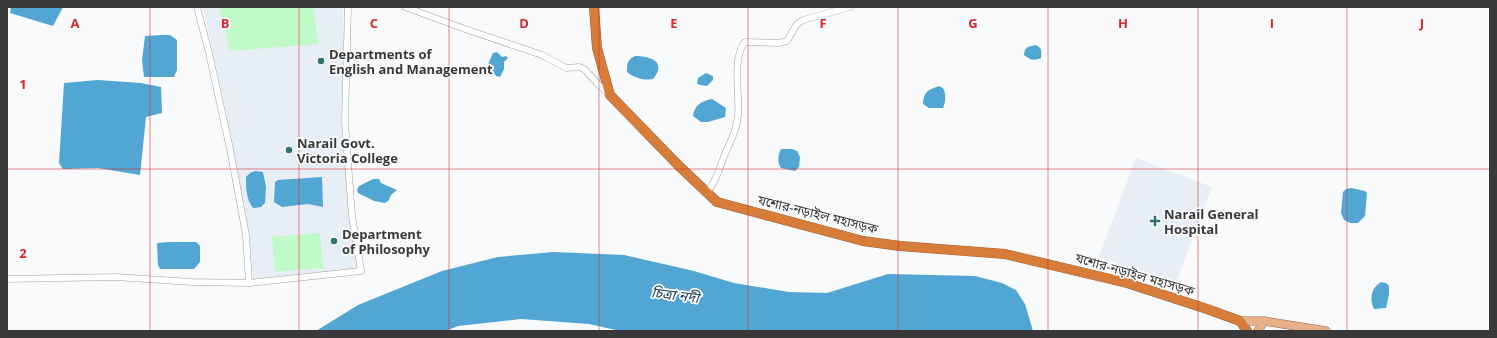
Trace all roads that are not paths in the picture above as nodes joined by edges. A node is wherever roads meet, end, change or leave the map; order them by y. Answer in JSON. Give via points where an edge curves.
{"nodes":[{"id":1,"x":197,"y":7,"type":"edge"},
{"id":2,"x":348,"y":7,"type":"edge"},
{"id":3,"x":405,"y":7,"type":"edge"},
{"id":4,"x":594,"y":7,"type":"edge"},
{"id":5,"x":850,"y":7,"type":"edge"},
{"id":6,"x":610,"y":95,"type":"junction"},
{"id":7,"x":707,"y":193,"type":"junction"},
{"id":8,"x":7,"y":279,"type":"edge"},
{"id":9,"x":249,"y":283,"type":"junction"},
{"id":10,"x":1240,"y":321,"type":"junction"},
{"id":11,"x":1264,"y":321,"type":"junction"},
{"id":12,"x":1247,"y":331,"type":"edge"},
{"id":13,"x":1258,"y":331,"type":"edge"},
{"id":14,"x":1326,"y":331,"type":"edge"}],
"edges":[{"from":1,"to":9,"type":"street","via":[[246,235]]},
{"from":2,"to":9,"type":"street","via":[[345,122],[352,216],[361,272]]},
{"from":3,"to":6,"type":"street","via":[[542,55],[566,68],[584,69]]},
{"from":4,"to":6,"type":"highway","name":"যশোর-নড়াইল মহাসড়ক","via":[[597,48]]},
{"from":5,"to":7,"type":"street","via":[[803,20],[797,24],[787,41],[744,43],[740,52],[737,76],[738,115],[734,137],[714,184]]},
{"from":6,"to":7,"type":"highway","name":"যশোর-নড়াইল মহাসড়ক"},
{"from":7,"to":10,"type":"highway","name":"যশোর-নড়াইল মহাসড়ক","via":[[717,202],[863,241],[1005,254],[1127,282]]},
{"from":8,"to":9,"type":"street","via":[[116,277]]},
{"from":10,"to":11,"type":"main road"},
{"from":10,"to":12,"type":"highway"},
{"from":11,"to":13,"type":"main road"},
{"from":11,"to":14,"type":"main road"}]}
